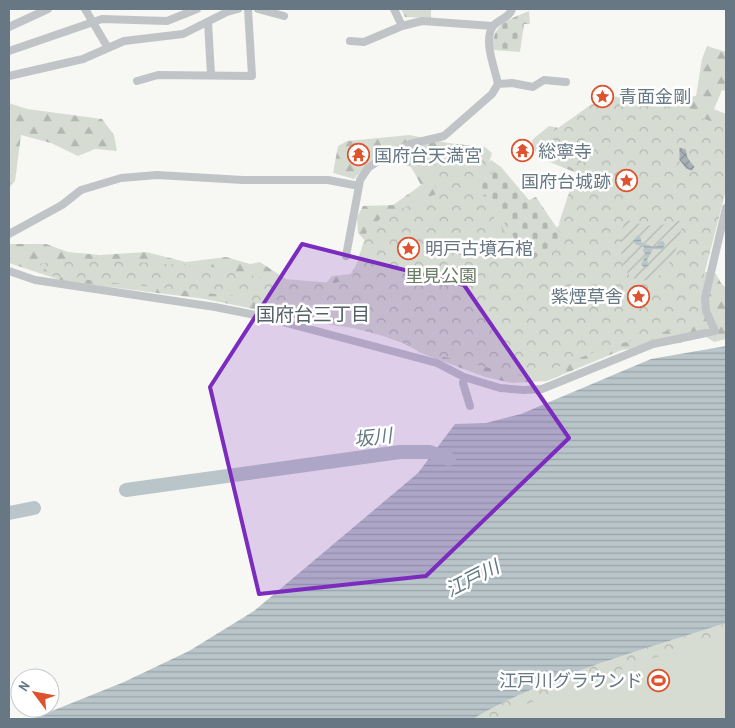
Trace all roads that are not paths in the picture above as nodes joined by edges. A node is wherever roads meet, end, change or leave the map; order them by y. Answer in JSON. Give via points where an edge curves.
{"nodes":[{"id":1,"x":48,"y":9,"type":"edge"},
{"id":2,"x":85,"y":9,"type":"edge"},
{"id":3,"x":197,"y":9,"type":"edge"},
{"id":4,"x":238,"y":9,"type":"edge"},
{"id":5,"x":248,"y":9,"type":"edge"},
{"id":6,"x":258,"y":9,"type":"edge"},
{"id":7,"x":394,"y":9,"type":"edge"},
{"id":8,"x":512,"y":9,"type":"edge"},
{"id":9,"x":226,"y":10,"type":"edge"},
{"id":10,"x":284,"y":16,"type":"dead end"},
{"id":11,"x":93,"y":22,"type":"junction"},
{"id":12,"x":208,"y":22,"type":"junction"},
{"id":13,"x":402,"y":26,"type":"junction"},
{"id":14,"x":494,"y":26,"type":"junction"},
{"id":15,"x":9,"y":28,"type":"edge"},
{"id":16,"x":350,"y":40,"type":"dead end"},
{"id":17,"x":108,"y":48,"type":"junction"},
{"id":18,"x":9,"y":51,"type":"edge"},
{"id":19,"x":211,"y":75,"type":"junction"},
{"id":20,"x":9,"y":76,"type":"edge"},
{"id":21,"x":137,"y":81,"type":"dead end"},
{"id":22,"x":566,"y":82,"type":"dead end"},
{"id":23,"x":498,"y":84,"type":"junction"},
{"id":24,"x":359,"y":186,"type":"junction"},
{"id":25,"x":726,"y":208,"type":"edge"},
{"id":26,"x":9,"y":234,"type":"edge"},
{"id":27,"x":346,"y":256,"type":"dead end"},
{"id":28,"x":9,"y":271,"type":"edge"},
{"id":29,"x":464,"y":377,"type":"junction"},
{"id":30,"x":470,"y":406,"type":"dead end"}],
"edges":[{"from":1,"to":15,"type":"street"},
{"from":2,"to":11,"type":"street"},
{"from":3,"to":11,"type":"street","via":[[167,21],[109,18]]},
{"from":4,"to":9,"type":"street"},
{"from":5,"to":19,"type":"street","via":[[252,76]]},
{"from":6,"to":10,"type":"street"},
{"from":7,"to":13,"type":"street"},
{"from":8,"to":14,"type":"street"},
{"from":9,"to":12,"type":"street"},
{"from":11,"to":17,"type":"street"},
{"from":11,"to":18,"type":"street"},
{"from":12,"to":17,"type":"street","via":[[176,36],[131,40]]},
{"from":12,"to":19,"type":"street"},
{"from":13,"to":14,"type":"street","via":[[422,21]]},
{"from":13,"to":16,"type":"street","via":[[364,42]]},
{"from":14,"to":23,"type":"street","via":[[489,41]]},
{"from":17,"to":20,"type":"street","via":[[83,59]]},
{"from":19,"to":21,"type":"street","via":[[158,75]]},
{"from":22,"to":23,"type":"street","via":[[544,80],[533,87]]},
{"from":23,"to":24,"type":"street","via":[[492,94],[444,136],[410,144],[387,155],[368,168]]},
{"from":24,"to":26,"type":"street","via":[[328,180],[132,176],[81,190],[62,205]]},
{"from":24,"to":27,"type":"street"},
{"from":25,"to":29,"type":"street","via":[[705,298],[706,311],[715,331],[634,350],[534,391],[500,388]]},
{"from":28,"to":29,"type":"street","via":[[35,280],[260,316],[437,363]]},
{"from":29,"to":30,"type":"street"}]}
